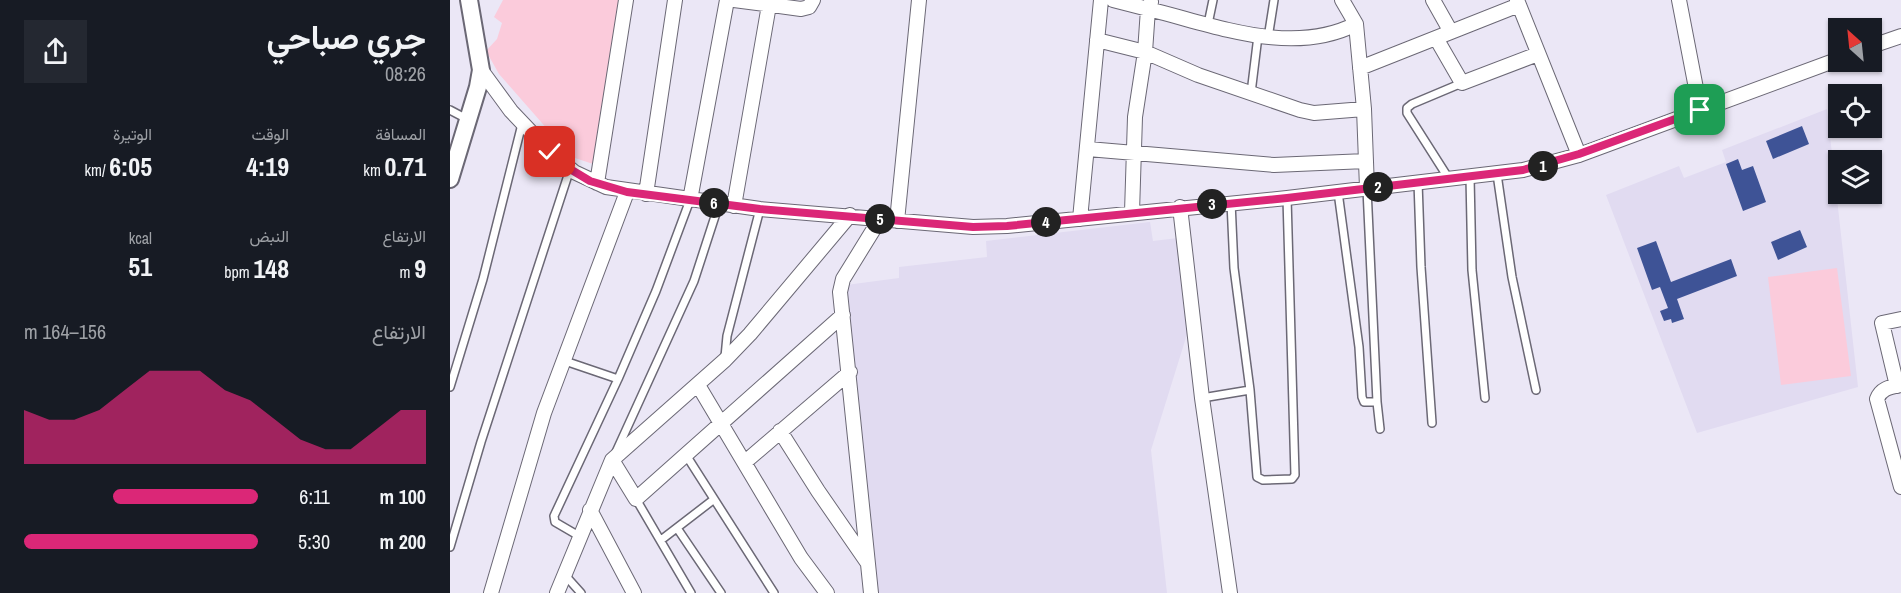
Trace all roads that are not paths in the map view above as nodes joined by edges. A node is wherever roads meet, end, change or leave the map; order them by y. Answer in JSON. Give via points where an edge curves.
{"nodes":[{"id":1,"x":469,"y":0,"type":"edge"},
{"id":2,"x":626,"y":0,"type":"edge"},
{"id":3,"x":675,"y":0,"type":"edge"},
{"id":4,"x":727,"y":0,"type":"edge"},
{"id":5,"x":739,"y":0,"type":"edge"},
{"id":6,"x":813,"y":0,"type":"edge"},
{"id":7,"x":919,"y":0,"type":"edge"},
{"id":8,"x":1101,"y":0,"type":"edge"},
{"id":9,"x":1113,"y":0,"type":"edge"},
{"id":10,"x":1213,"y":0,"type":"edge"},
{"id":11,"x":1274,"y":0,"type":"edge"},
{"id":12,"x":1344,"y":0,"type":"edge"},
{"id":13,"x":1433,"y":0,"type":"edge"},
{"id":14,"x":1678,"y":0,"type":"edge"},
{"id":15,"x":1518,"y":3,"type":"edge"},
{"id":16,"x":1150,"y":4,"type":"edge"},
{"id":17,"x":770,"y":5,"type":"junction"},
{"id":18,"x":1208,"y":24,"type":"junction"},
{"id":19,"x":1356,"y":24,"type":"junction"},
{"id":20,"x":1451,"y":32,"type":"junction"},
{"id":21,"x":1901,"y":36,"type":"edge"},
{"id":22,"x":1263,"y":37,"type":"junction"},
{"id":23,"x":1436,"y":38,"type":"junction"},
{"id":24,"x":1097,"y":40,"type":"junction"},
{"id":25,"x":1882,"y":43,"type":"edge"},
{"id":26,"x":1145,"y":52,"type":"junction"},
{"id":27,"x":1538,"y":54,"type":"junction"},
{"id":28,"x":1828,"y":62,"type":"edge"},
{"id":29,"x":1360,"y":68,"type":"junction"},
{"id":30,"x":481,"y":70,"type":"junction"},
{"id":31,"x":1462,"y":83,"type":"junction"},
{"id":32,"x":1251,"y":93,"type":"junction"},
{"id":33,"x":1364,"y":109,"type":"junction"},
{"id":34,"x":450,"y":110,"type":"edge"},
{"id":35,"x":1700,"y":110,"type":"junction"},
{"id":36,"x":467,"y":119,"type":"junction"},
{"id":37,"x":522,"y":124,"type":"junction"},
{"id":38,"x":1088,"y":149,"type":"junction"},
{"id":39,"x":1133,"y":152,"type":"junction"},
{"id":40,"x":1579,"y":154,"type":"junction"},
{"id":41,"x":453,"y":159,"type":"edge"},
{"id":42,"x":1366,"y":161,"type":"junction"},
{"id":43,"x":570,"y":169,"type":"junction"},
{"id":44,"x":1497,"y":174,"type":"junction"},
{"id":45,"x":1470,"y":177,"type":"junction"},
{"id":46,"x":450,"y":179,"type":"edge"},
{"id":47,"x":1449,"y":179,"type":"junction"},
{"id":48,"x":1418,"y":182,"type":"junction"},
{"id":49,"x":597,"y":183,"type":"junction"},
{"id":50,"x":1367,"y":188,"type":"junction"},
{"id":51,"x":627,"y":192,"type":"junction"},
{"id":52,"x":1338,"y":192,"type":"junction"},
{"id":53,"x":646,"y":194,"type":"junction"},
{"id":54,"x":1287,"y":198,"type":"junction"},
{"id":55,"x":690,"y":200,"type":"junction"},
{"id":56,"x":1231,"y":202,"type":"junction"},
{"id":57,"x":719,"y":204,"type":"junction"},
{"id":58,"x":734,"y":206,"type":"junction"},
{"id":59,"x":1180,"y":207,"type":"junction"},
{"id":60,"x":760,"y":209,"type":"junction"},
{"id":61,"x":1132,"y":212,"type":"junction"},
{"id":62,"x":850,"y":215,"type":"junction"},
{"id":63,"x":880,"y":219,"type":"junction"},
{"id":64,"x":1080,"y":219,"type":"junction"},
{"id":65,"x":897,"y":221,"type":"junction"},
{"id":66,"x":843,"y":315,"type":"junction"},
{"id":67,"x":1901,"y":319,"type":"edge"},
{"id":68,"x":562,"y":360,"type":"junction"},
{"id":69,"x":725,"y":360,"type":"junction"},
{"id":70,"x":850,"y":372,"type":"junction"},
{"id":71,"x":618,"y":379,"type":"junction"},
{"id":72,"x":698,"y":385,"type":"junction"},
{"id":73,"x":1899,"y":385,"type":"edge"},
{"id":74,"x":450,"y":387,"type":"edge"},
{"id":75,"x":1250,"y":390,"type":"junction"},
{"id":76,"x":1536,"y":390,"type":"dead end"},
{"id":77,"x":1202,"y":398,"type":"junction"},
{"id":78,"x":1485,"y":398,"type":"dead end"},
{"id":79,"x":1377,"y":402,"type":"junction"},
{"id":80,"x":1432,"y":423,"type":"dead end"},
{"id":81,"x":721,"y":424,"type":"junction"},
{"id":82,"x":1380,"y":429,"type":"dead end"},
{"id":83,"x":780,"y":431,"type":"junction"},
{"id":84,"x":686,"y":455,"type":"junction"},
{"id":85,"x":612,"y":460,"type":"junction"},
{"id":86,"x":745,"y":462,"type":"junction"},
{"id":87,"x":1901,"y":487,"type":"edge"},
{"id":88,"x":636,"y":499,"type":"junction"},
{"id":89,"x":713,"y":500,"type":"junction"},
{"id":90,"x":590,"y":510,"type":"junction"},
{"id":91,"x":677,"y":528,"type":"junction"},
{"id":92,"x":579,"y":536,"type":"junction"},
{"id":93,"x":661,"y":540,"type":"junction"},
{"id":94,"x":450,"y":547,"type":"edge"},
{"id":95,"x":868,"y":563,"type":"junction"},
{"id":96,"x":564,"y":574,"type":"junction"},
{"id":97,"x":491,"y":593,"type":"edge"},
{"id":98,"x":557,"y":593,"type":"edge"},
{"id":99,"x":581,"y":593,"type":"edge"},
{"id":100,"x":634,"y":593,"type":"edge"},
{"id":101,"x":691,"y":593,"type":"edge"},
{"id":102,"x":721,"y":593,"type":"edge"},
{"id":103,"x":774,"y":593,"type":"edge"},
{"id":104,"x":827,"y":593,"type":"edge"},
{"id":105,"x":872,"y":593,"type":"edge"},
{"id":106,"x":1230,"y":593,"type":"edge"}],
"edges":[{"from":1,"to":30,"type":"street"},
{"from":2,"to":49,"type":"street"},
{"from":3,"to":53,"type":"street"},
{"from":4,"to":55,"type":"street"},
{"from":5,"to":17,"type":"street"},
{"from":6,"to":17,"type":"street","via":[[809,7],[801,9]]},
{"from":7,"to":65,"type":"street"},
{"from":8,"to":24,"type":"street"},
{"from":9,"to":16,"type":"street"},
{"from":10,"to":18,"type":"lane"},
{"from":11,"to":22,"type":"lane"},
{"from":12,"to":19,"type":"street"},
{"from":13,"to":20,"type":"street"},
{"from":14,"to":35,"type":"street"},
{"from":15,"to":20,"type":"street"},
{"from":15,"to":27,"type":"street"},
{"from":16,"to":18,"type":"street"},
{"from":16,"to":26,"type":"street"},
{"from":17,"to":58,"type":"street"},
{"from":18,"to":22,"type":"street"},
{"from":19,"to":22,"type":"street","via":[[1343,31],[1308,38]]},
{"from":19,"to":29,"type":"street"},
{"from":20,"to":23,"type":"street"},
{"from":21,"to":25,"type":"street"},
{"from":22,"to":32,"type":"lane"},
{"from":23,"to":29,"type":"street"},
{"from":23,"to":31,"type":"street"},
{"from":24,"to":26,"type":"street"},
{"from":24,"to":38,"type":"street"},
{"from":26,"to":32,"type":"street"},
{"from":26,"to":39,"type":"street"},
{"from":27,"to":31,"type":"street"},
{"from":27,"to":40,"type":"street"},
{"from":28,"to":35,"type":"street"},
{"from":29,"to":33,"type":"street"},
{"from":30,"to":36,"type":"street"},
{"from":30,"to":37,"type":"street"},
{"from":31,"to":47,"type":"lane","via":[[1407,108]]},
{"from":32,"to":33,"type":"street","via":[[1314,113]]},
{"from":33,"to":42,"type":"street"},
{"from":34,"to":36,"type":"lane"},
{"from":35,"to":40,"type":"street"},
{"from":36,"to":41,"type":"street"},
{"from":37,"to":43,"type":"street"},
{"from":37,"to":74,"type":"lane","via":[[483,279]]},
{"from":38,"to":39,"type":"street"},
{"from":38,"to":64,"type":"street"},
{"from":39,"to":42,"type":"street","via":[[1274,165]]},
{"from":39,"to":61,"type":"street"},
{"from":40,"to":44,"type":"street"},
{"from":41,"to":46,"type":"street"},
{"from":42,"to":50,"type":"street"},
{"from":43,"to":49,"type":"street"},
{"from":43,"to":94,"type":"lane"},
{"from":44,"to":45,"type":"street"},
{"from":44,"to":76,"type":"lane","via":[[1512,277]]},
{"from":45,"to":47,"type":"street"},
{"from":45,"to":78,"type":"lane","via":[[1472,270]]},
{"from":47,"to":48,"type":"street"},
{"from":48,"to":50,"type":"street"},
{"from":48,"to":80,"type":"lane"},
{"from":49,"to":51,"type":"street"},
{"from":50,"to":52,"type":"street"},
{"from":50,"to":79,"type":"lane"},
{"from":51,"to":53,"type":"street"},
{"from":51,"to":68,"type":"street"},
{"from":52,"to":54,"type":"street"},
{"from":52,"to":79,"type":"lane","via":[[1362,398],[1368,403]]},
{"from":53,"to":55,"type":"street"},
{"from":54,"to":56,"type":"street"},
{"from":54,"to":75,"type":"lane","via":[[1295,475],[1292,479],[1257,477]]},
{"from":55,"to":57,"type":"street"},
{"from":55,"to":71,"type":"lane"},
{"from":56,"to":59,"type":"street"},
{"from":56,"to":75,"type":"lane","via":[[1234,268]]},
{"from":57,"to":58,"type":"street"},
{"from":57,"to":85,"type":"lane","via":[[694,281]]},
{"from":58,"to":60,"type":"street"},
{"from":59,"to":61,"type":"street"},
{"from":59,"to":77,"type":"street"},
{"from":60,"to":62,"type":"street"},
{"from":60,"to":69,"type":"lane","via":[[727,336]]},
{"from":61,"to":64,"type":"street"},
{"from":62,"to":63,"type":"street"},
{"from":62,"to":69,"type":"street"},
{"from":63,"to":65,"type":"street"},
{"from":63,"to":66,"type":"street","via":[[843,279]]},
{"from":64,"to":65,"type":"street","via":[[973,227]]},
{"from":66,"to":70,"type":"street"},
{"from":66,"to":81,"type":"street"},
{"from":67,"to":73,"type":"street","via":[[1882,323]]},
{"from":68,"to":71,"type":"lane"},
{"from":68,"to":97,"type":"street"},
{"from":69,"to":72,"type":"street"},
{"from":70,"to":83,"type":"street"},
{"from":70,"to":95,"type":"street"},
{"from":71,"to":92,"type":"lane","via":[[554,516],[555,522]]},
{"from":72,"to":81,"type":"street"},
{"from":72,"to":85,"type":"street"},
{"from":73,"to":87,"type":"street","via":[[1884,389],[1877,399]]},
{"from":75,"to":77,"type":"lane"},
{"from":77,"to":106,"type":"street"},
{"from":79,"to":82,"type":"lane"},
{"from":81,"to":84,"type":"street"},
{"from":81,"to":86,"type":"street"},
{"from":83,"to":86,"type":"street"},
{"from":83,"to":95,"type":"street"},
{"from":84,"to":88,"type":"street"},
{"from":84,"to":89,"type":"lane"},
{"from":85,"to":88,"type":"street"},
{"from":85,"to":90,"type":"street"},
{"from":86,"to":104,"type":"street","via":[[801,558]]},
{"from":88,"to":93,"type":"lane"},
{"from":89,"to":91,"type":"lane"},
{"from":89,"to":103,"type":"lane"},
{"from":90,"to":92,"type":"street"},
{"from":90,"to":100,"type":"street"},
{"from":91,"to":93,"type":"lane"},
{"from":91,"to":102,"type":"lane"},
{"from":92,"to":96,"type":"street"},
{"from":93,"to":101,"type":"lane"},
{"from":95,"to":105,"type":"street"},
{"from":96,"to":98,"type":"street"},
{"from":96,"to":99,"type":"lane"}]}
